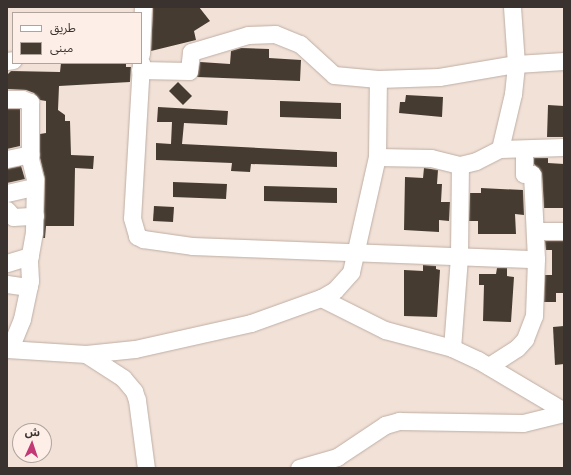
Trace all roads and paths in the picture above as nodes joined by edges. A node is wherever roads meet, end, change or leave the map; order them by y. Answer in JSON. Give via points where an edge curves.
{"nodes":[{"id":1,"x":143,"y":7,"type":"edge"},
{"id":2,"x":512,"y":7,"type":"edge"},
{"id":3,"x":142,"y":32,"type":"edge"},
{"id":4,"x":142,"y":58,"type":"edge"},
{"id":5,"x":564,"y":61,"type":"edge"},
{"id":6,"x":141,"y":64,"type":"edge"},
{"id":7,"x":516,"y":64,"type":"junction"},
{"id":8,"x":378,"y":79,"type":"junction"},
{"id":9,"x":7,"y":99,"type":"edge"},
{"id":10,"x":564,"y":147,"type":"edge"},
{"id":11,"x":500,"y":149,"type":"junction"},
{"id":12,"x":524,"y":149,"type":"junction"},
{"id":13,"x":30,"y":154,"type":"junction"},
{"id":14,"x":377,"y":157,"type":"junction"},
{"id":15,"x":7,"y":159,"type":"edge"},
{"id":16,"x":460,"y":165,"type":"junction"},
{"id":17,"x":34,"y":187,"type":"junction"},
{"id":18,"x":7,"y":192,"type":"edge"},
{"id":19,"x":7,"y":210,"type":"edge"},
{"id":20,"x":35,"y":216,"type":"junction"},
{"id":21,"x":564,"y":230,"type":"edge"},
{"id":22,"x":535,"y":231,"type":"junction"},
{"id":23,"x":356,"y":250,"type":"junction"},
{"id":24,"x":30,"y":256,"type":"junction"},
{"id":25,"x":459,"y":256,"type":"junction"},
{"id":26,"x":536,"y":259,"type":"junction"},
{"id":27,"x":7,"y":263,"type":"edge"},
{"id":28,"x":7,"y":284,"type":"edge"},
{"id":29,"x":29,"y":287,"type":"junction"},
{"id":30,"x":321,"y":298,"type":"junction"},
{"id":31,"x":452,"y":348,"type":"junction"},
{"id":32,"x":9,"y":349,"type":"edge"},
{"id":33,"x":86,"y":354,"type":"junction"},
{"id":34,"x":489,"y":366,"type":"junction"},
{"id":35,"x":564,"y":412,"type":"edge"},
{"id":36,"x":146,"y":468,"type":"edge"},
{"id":37,"x":298,"y":468,"type":"edge"}],
"edges":[{"from":1,"to":3,"type":"street"},
{"from":2,"to":7,"type":"street"},
{"from":4,"to":8,"type":"street","via":[[189,71],[191,52],[248,35],[275,34],[300,44],[334,75]]},
{"from":5,"to":7,"type":"street"},
{"from":6,"to":23,"type":"street","via":[[132,218],[137,236],[158,243],[192,246]]},
{"from":7,"to":8,"type":"street","via":[[439,77]]},
{"from":7,"to":11,"type":"street","via":[[513,94]]},
{"from":8,"to":14,"type":"street"},
{"from":9,"to":13,"type":"street","via":[[30,102]]},
{"from":10,"to":12,"type":"street"},
{"from":11,"to":12,"type":"street"},
{"from":11,"to":16,"type":"street","via":[[476,161]]},
{"from":12,"to":22,"type":"street","via":[[524,174],[532,174]]},
{"from":13,"to":15,"type":"street"},
{"from":13,"to":17,"type":"street"},
{"from":14,"to":16,"type":"street","via":[[430,158]]},
{"from":14,"to":23,"type":"street"},
{"from":16,"to":25,"type":"street"},
{"from":17,"to":18,"type":"street"},
{"from":17,"to":20,"type":"street"},
{"from":19,"to":20,"type":"street","via":[[13,217]]},
{"from":20,"to":24,"type":"street"},
{"from":21,"to":22,"type":"street"},
{"from":22,"to":26,"type":"street"},
{"from":23,"to":25,"type":"street"},
{"from":23,"to":30,"type":"street","via":[[351,272],[336,290]]},
{"from":24,"to":27,"type":"street"},
{"from":24,"to":29,"type":"street"},
{"from":25,"to":26,"type":"street"},
{"from":25,"to":31,"type":"street"},
{"from":26,"to":34,"type":"street","via":[[535,304],[530,328],[517,348]]},
{"from":28,"to":29,"type":"street"},
{"from":29,"to":32,"type":"street","via":[[22,319]]},
{"from":30,"to":31,"type":"street","via":[[385,330]]},
{"from":30,"to":33,"type":"street","via":[[251,323],[135,349]]},
{"from":31,"to":34,"type":"street"},
{"from":32,"to":33,"type":"street"},
{"from":33,"to":36,"type":"street","via":[[123,378],[134,391]]},
{"from":34,"to":35,"type":"street"},
{"from":35,"to":37,"type":"street","via":[[523,423],[400,421],[385,425],[337,457]]}]}
